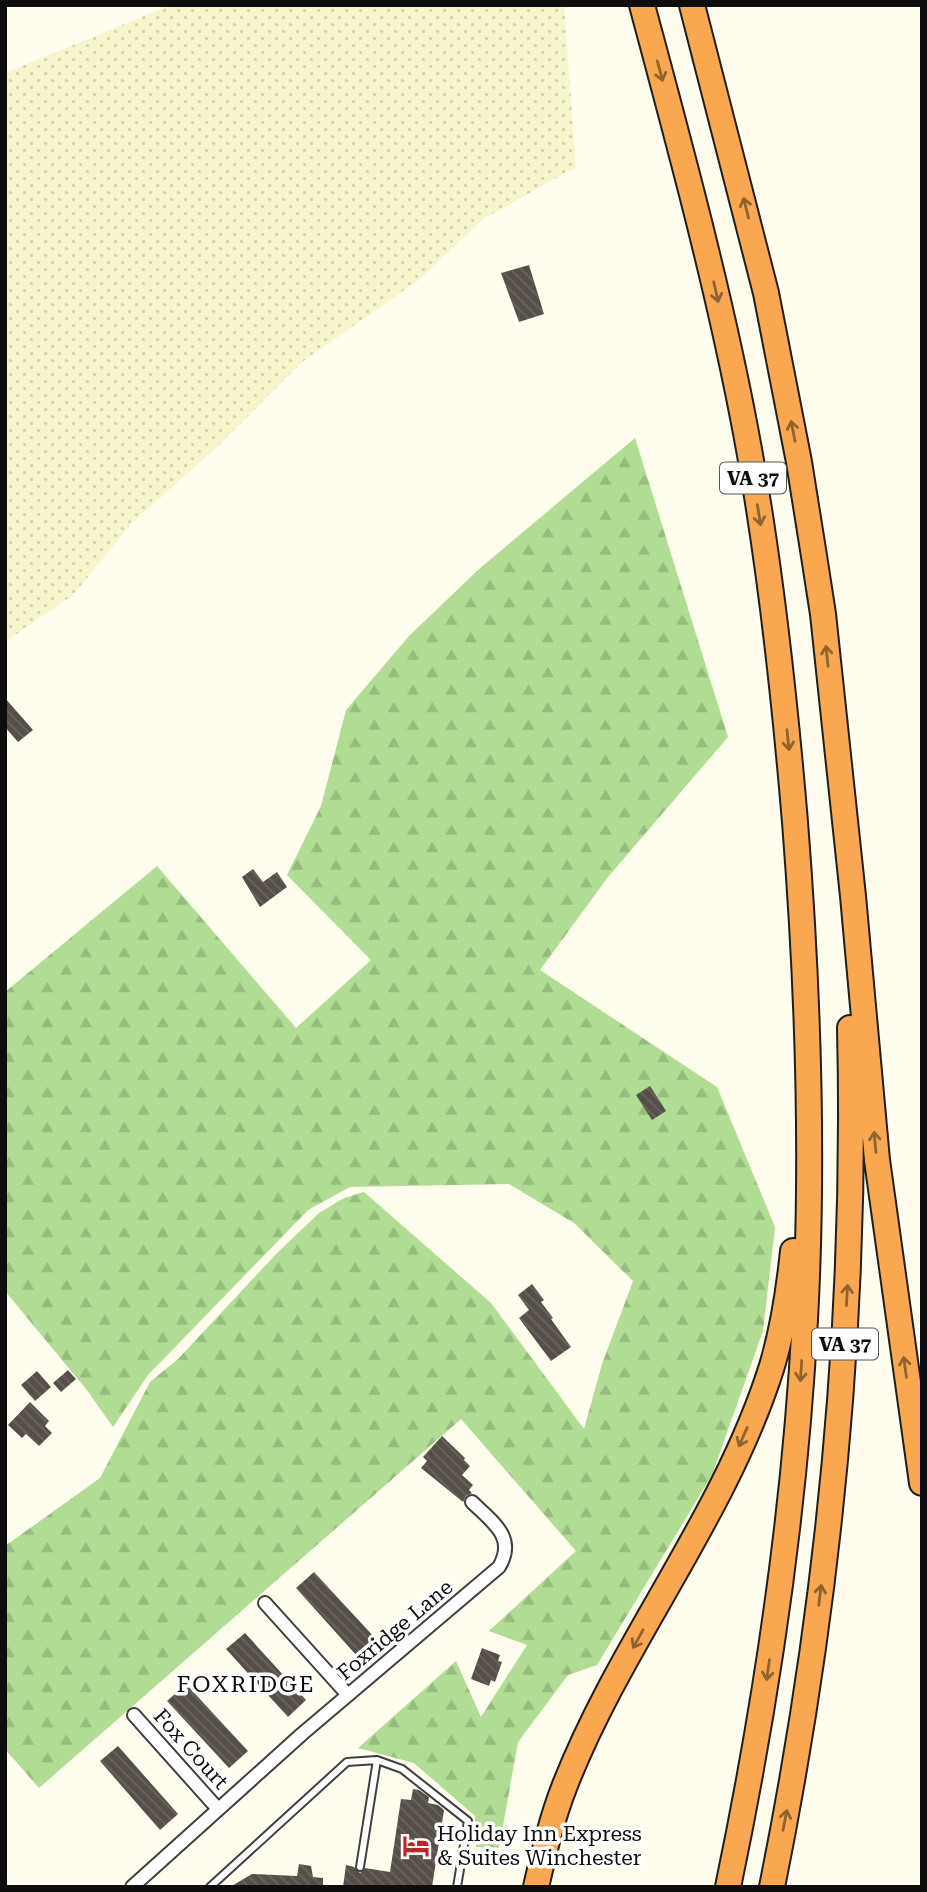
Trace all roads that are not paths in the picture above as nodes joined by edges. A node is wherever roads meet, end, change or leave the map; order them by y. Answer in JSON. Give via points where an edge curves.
{"nodes":[{"id":1,"x":642,"y":5,"type":"edge"},
{"id":2,"x":692,"y":5,"type":"edge"},
{"id":3,"x":841,"y":797,"type":"junction"},
{"id":4,"x":806,"y":960,"type":"junction"},
{"id":5,"x":922,"y":1483,"type":"edge"},
{"id":6,"x":472,"y":1502,"type":"dead end"},
{"id":7,"x":265,"y":1603,"type":"dead end"},
{"id":8,"x":348,"y":1695,"type":"junction"},
{"id":9,"x":134,"y":1715,"type":"dead end"},
{"id":10,"x":377,"y":1760,"type":"junction"},
{"id":11,"x":218,"y":1809,"type":"junction"},
{"id":12,"x":360,"y":1867,"type":"dead end"},
{"id":13,"x":132,"y":1887,"type":"edge"},
{"id":14,"x":210,"y":1887,"type":"edge"},
{"id":15,"x":457,"y":1887,"type":"edge"},
{"id":16,"x":536,"y":1887,"type":"edge"},
{"id":17,"x":728,"y":1887,"type":"edge"},
{"id":18,"x":772,"y":1887,"type":"edge"}],
"edges":[{"from":1,"to":4,"type":"highway","number":"VA 37","one_way":true,"via":[[717,293],[746,435],[778,642]]},
{"from":3,"to":2,"type":"highway","number":"VA 37","one_way":true,"via":[[823,614],[799,462],[766,292]]},
{"from":5,"to":3,"type":"highway","one_way":true,"via":[[877,1160]]},
{"from":18,"to":3,"type":"highway","number":"VA 37","one_way":true,"via":[[811,1667],[840,1421],[852,1132]]},
{"from":4,"to":16,"type":"highway","one_way":true,"via":[[796,1222],[772,1366],[717,1494],[586,1736],[549,1831]]},
{"from":4,"to":17,"type":"highway","number":"VA 37","one_way":true,"via":[[808,1182],[796,1442],[766,1681]]},
{"from":6,"to":8,"type":"street","name":"Foxridge Lane","via":[[505,1541],[499,1567]]},
{"from":7,"to":8,"type":"street"},
{"from":8,"to":11,"type":"street","name":"Foxridge Lane"},
{"from":9,"to":11,"type":"street","name":"Fox Court"},
{"from":10,"to":12,"type":"lane"},
{"from":10,"to":14,"type":"lane","via":[[347,1762]]},
{"from":10,"to":15,"type":"lane","via":[[402,1769],[468,1821]]},
{"from":11,"to":13,"type":"street","name":"Foxridge Lane"}]}
